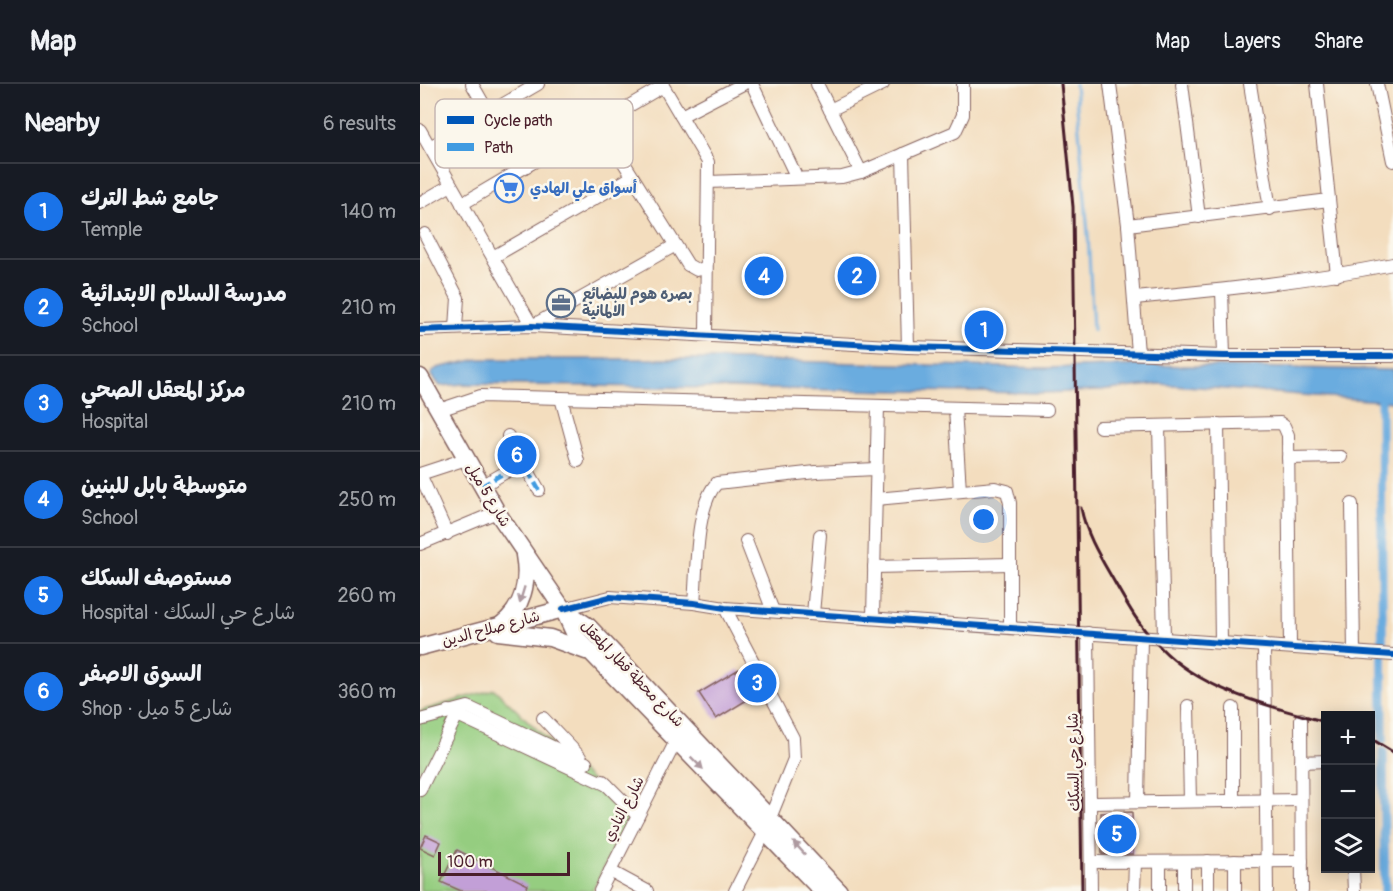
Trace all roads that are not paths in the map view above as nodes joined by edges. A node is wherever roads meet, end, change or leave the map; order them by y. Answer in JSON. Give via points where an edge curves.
{"nodes":[{"id":1,"x":472,"y":84,"type":"edge"},
{"id":2,"x":538,"y":84,"type":"edge"},
{"id":3,"x":743,"y":84,"type":"edge"},
{"id":4,"x":752,"y":84,"type":"edge"},
{"id":5,"x":817,"y":84,"type":"edge"},
{"id":6,"x":883,"y":84,"type":"edge"},
{"id":7,"x":963,"y":84,"type":"edge"},
{"id":8,"x":1110,"y":84,"type":"edge"},
{"id":9,"x":1182,"y":84,"type":"edge"},
{"id":10,"x":1250,"y":84,"type":"edge"},
{"id":11,"x":1317,"y":84,"type":"edge"},
{"id":12,"x":1377,"y":84,"type":"edge"},
{"id":13,"x":662,"y":85,"type":"edge"},
{"id":14,"x":727,"y":88,"type":"edge"},
{"id":15,"x":481,"y":99,"type":"edge"},
{"id":16,"x":511,"y":99,"type":"edge"},
{"id":17,"x":633,"y":102,"type":"edge"},
{"id":18,"x":1387,"y":105,"type":"edge"},
{"id":19,"x":830,"y":110,"type":"junction"},
{"id":20,"x":681,"y":116,"type":"junction"},
{"id":21,"x":423,"y":139,"type":"edge"},
{"id":22,"x":903,"y":154,"type":"junction"},
{"id":23,"x":435,"y":159,"type":"edge"},
{"id":24,"x":1393,"y":161,"type":"edge"},
{"id":25,"x":441,"y":168,"type":"edge"},
{"id":26,"x":523,"y":168,"type":"edge"},
{"id":27,"x":626,"y":168,"type":"edge"},
{"id":28,"x":861,"y":172,"type":"junction"},
{"id":29,"x":632,"y":177,"type":"junction"},
{"id":30,"x":797,"y":178,"type":"junction"},
{"id":31,"x":708,"y":182,"type":"junction"},
{"id":32,"x":451,"y":185,"type":"junction"},
{"id":33,"x":1329,"y":200,"type":"junction"},
{"id":34,"x":420,"y":202,"type":"edge"},
{"id":35,"x":462,"y":204,"type":"junction"},
{"id":36,"x":1270,"y":209,"type":"junction"},
{"id":37,"x":1199,"y":217,"type":"junction"},
{"id":38,"x":1128,"y":225,"type":"junction"},
{"id":39,"x":425,"y":234,"type":"dead end"},
{"id":40,"x":674,"y":246,"type":"junction"},
{"id":41,"x":493,"y":257,"type":"junction"},
{"id":42,"x":1393,"y":264,"type":"edge"},
{"id":43,"x":705,"y":268,"type":"junction"},
{"id":44,"x":1337,"y":275,"type":"junction"},
{"id":45,"x":1222,"y":290,"type":"junction"},
{"id":46,"x":1136,"y":298,"type":"junction"},
{"id":47,"x":532,"y":326,"type":"junction"},
{"id":48,"x":456,"y":328,"type":"junction"},
{"id":49,"x":420,"y":330,"type":"edge"},
{"id":50,"x":706,"y":333,"type":"junction"},
{"id":51,"x":908,"y":347,"type":"junction"},
{"id":52,"x":1138,"y":353,"type":"junction"},
{"id":53,"x":1224,"y":356,"type":"junction"},
{"id":54,"x":1393,"y":356,"type":"edge"},
{"id":55,"x":420,"y":377,"type":"edge"},
{"id":56,"x":561,"y":398,"type":"junction"},
{"id":57,"x":430,"y":403,"type":"edge"},
{"id":58,"x":878,"y":406,"type":"junction"},
{"id":59,"x":955,"y":408,"type":"junction"},
{"id":60,"x":1047,"y":410,"type":"dead end"},
{"id":61,"x":1218,"y":424,"type":"junction"},
{"id":62,"x":1159,"y":426,"type":"junction"},
{"id":63,"x":1100,"y":427,"type":"dead end"},
{"id":64,"x":508,"y":436,"type":"dead end"},
{"id":65,"x":1341,"y":457,"type":"dead end"},
{"id":66,"x":1288,"y":458,"type":"junction"},
{"id":67,"x":466,"y":459,"type":"junction"},
{"id":68,"x":578,"y":461,"type":"dead end"},
{"id":69,"x":523,"y":462,"type":"junction"},
{"id":70,"x":875,"y":469,"type":"junction"},
{"id":71,"x":420,"y":474,"type":"edge"},
{"id":72,"x":483,"y":486,"type":"junction"},
{"id":73,"x":539,"y":490,"type":"dead end"},
{"id":74,"x":960,"y":491,"type":"junction"},
{"id":75,"x":876,"y":499,"type":"junction"},
{"id":76,"x":1352,"y":504,"type":"dead end"},
{"id":77,"x":497,"y":512,"type":"junction"},
{"id":78,"x":447,"y":534,"type":"junction"},
{"id":79,"x":820,"y":535,"type":"dead end"},
{"id":80,"x":746,"y":541,"type":"dead end"},
{"id":81,"x":420,"y":544,"type":"edge"},
{"id":82,"x":524,"y":554,"type":"junction"},
{"id":83,"x":1010,"y":564,"type":"junction"},
{"id":84,"x":874,"y":567,"type":"junction"},
{"id":85,"x":694,"y":603,"type":"junction"},
{"id":86,"x":725,"y":608,"type":"junction"},
{"id":87,"x":562,"y":609,"type":"junction"},
{"id":88,"x":773,"y":611,"type":"junction"},
{"id":89,"x":813,"y":614,"type":"junction"},
{"id":90,"x":873,"y":617,"type":"junction"},
{"id":91,"x":498,"y":627,"type":"junction"},
{"id":92,"x":1010,"y":627,"type":"junction"},
{"id":93,"x":479,"y":632,"type":"junction"},
{"id":94,"x":1088,"y":633,"type":"junction"},
{"id":95,"x":1141,"y":637,"type":"junction"},
{"id":96,"x":1164,"y":637,"type":"junction"},
{"id":97,"x":1221,"y":642,"type":"junction"},
{"id":98,"x":1264,"y":645,"type":"junction"},
{"id":99,"x":420,"y":647,"type":"edge"},
{"id":100,"x":1290,"y":647,"type":"junction"},
{"id":101,"x":1359,"y":653,"type":"junction"},
{"id":102,"x":1390,"y":655,"type":"edge"},
{"id":103,"x":595,"y":656,"type":"junction"},
{"id":104,"x":1188,"y":706,"type":"dead end"},
{"id":105,"x":1233,"y":708,"type":"dead end"},
{"id":106,"x":453,"y":713,"type":"junction"},
{"id":107,"x":543,"y":718,"type":"dead end"},
{"id":108,"x":1301,"y":719,"type":"dead end"},
{"id":109,"x":420,"y":720,"type":"edge"},
{"id":110,"x":676,"y":741,"type":"junction"},
{"id":111,"x":1321,"y":761,"type":"edge"},
{"id":112,"x":1301,"y":762,"type":"junction"},
{"id":113,"x":586,"y":763,"type":"junction"},
{"id":114,"x":607,"y":785,"type":"junction"},
{"id":115,"x":420,"y":790,"type":"edge"},
{"id":116,"x":1266,"y":800,"type":"junction"},
{"id":117,"x":1301,"y":800,"type":"junction"},
{"id":118,"x":1190,"y":801,"type":"junction"},
{"id":119,"x":1233,"y":801,"type":"junction"},
{"id":120,"x":1138,"y":802,"type":"junction"},
{"id":121,"x":1090,"y":803,"type":"junction"},
{"id":122,"x":638,"y":816,"type":"junction"},
{"id":123,"x":768,"y":825,"type":"junction"},
{"id":124,"x":1208,"y":861,"type":"junction"},
{"id":125,"x":1235,"y":861,"type":"junction"},
{"id":126,"x":1267,"y":861,"type":"junction"},
{"id":127,"x":1302,"y":861,"type":"junction"},
{"id":128,"x":1090,"y":862,"type":"junction"},
{"id":129,"x":1135,"y":862,"type":"junction"},
{"id":130,"x":1160,"y":862,"type":"junction"},
{"id":131,"x":1184,"y":862,"type":"junction"},
{"id":132,"x":610,"y":871,"type":"junction"},
{"id":133,"x":1353,"y":873,"type":"edge"},
{"id":134,"x":600,"y":891,"type":"edge"},
{"id":135,"x":647,"y":891,"type":"edge"},
{"id":136,"x":735,"y":891,"type":"edge"},
{"id":137,"x":822,"y":891,"type":"edge"},
{"id":138,"x":839,"y":891,"type":"edge"},
{"id":139,"x":1091,"y":891,"type":"edge"},
{"id":140,"x":1134,"y":891,"type":"edge"},
{"id":141,"x":1160,"y":891,"type":"edge"},
{"id":142,"x":1185,"y":891,"type":"edge"},
{"id":143,"x":1208,"y":891,"type":"edge"},
{"id":144,"x":1235,"y":891,"type":"edge"},
{"id":145,"x":1267,"y":891,"type":"edge"},
{"id":146,"x":1302,"y":891,"type":"edge"},
{"id":147,"x":1354,"y":891,"type":"edge"}],
"edges":[{"from":1,"to":15,"type":"street"},
{"from":2,"to":16,"type":"street"},
{"from":3,"to":14,"type":"street"},
{"from":4,"to":30,"type":"street"},
{"from":5,"to":19,"type":"street"},
{"from":6,"to":19,"type":"street"},
{"from":7,"to":22,"type":"street","via":[[959,128]]},
{"from":8,"to":38,"type":"street"},
{"from":9,"to":37,"type":"street"},
{"from":10,"to":36,"type":"street"},
{"from":11,"to":33,"type":"street"},
{"from":12,"to":18,"type":"street"},
{"from":13,"to":17,"type":"street"},
{"from":13,"to":20,"type":"street"},
{"from":14,"to":20,"type":"street"},
{"from":18,"to":24,"type":"street"},
{"from":19,"to":28,"type":"street"},
{"from":20,"to":31,"type":"street","via":[[708,162]]},
{"from":21,"to":23,"type":"street"},
{"from":22,"to":28,"type":"street"},
{"from":22,"to":51,"type":"street"},
{"from":25,"to":32,"type":"street"},
{"from":26,"to":35,"type":"street"},
{"from":27,"to":29,"type":"street"},
{"from":28,"to":30,"type":"street"},
{"from":29,"to":40,"type":"street"},
{"from":29,"to":41,"type":"street"},
{"from":30,"to":31,"type":"street"},
{"from":31,"to":43,"type":"street"},
{"from":32,"to":34,"type":"street"},
{"from":32,"to":35,"type":"street"},
{"from":33,"to":36,"type":"street"},
{"from":33,"to":44,"type":"street"},
{"from":35,"to":41,"type":"street"},
{"from":36,"to":37,"type":"street"},
{"from":37,"to":38,"type":"street"},
{"from":38,"to":46,"type":"street"},
{"from":39,"to":48,"type":"street","via":[[458,298]]},
{"from":40,"to":43,"type":"street","via":[[688,265],[697,270]]},
{"from":40,"to":47,"type":"street"},
{"from":41,"to":47,"type":"street"},
{"from":42,"to":44,"type":"street"},
{"from":43,"to":50,"type":"street"},
{"from":44,"to":45,"type":"street"},
{"from":45,"to":46,"type":"street"},
{"from":45,"to":53,"type":"street"},
{"from":46,"to":52,"type":"street"},
{"from":47,"to":48,"type":"street"},
{"from":47,"to":50,"type":"street"},
{"from":48,"to":49,"type":"street"},
{"from":50,"to":51,"type":"street"},
{"from":51,"to":52,"type":"street"},
{"from":52,"to":53,"type":"street"},
{"from":53,"to":54,"type":"street"},
{"from":55,"to":57,"type":"main road","name":"شارع 5 ميل"},
{"from":56,"to":57,"type":"street","via":[[481,396]]},
{"from":56,"to":58,"type":"street"},
{"from":56,"to":68,"type":"street"},
{"from":57,"to":67,"type":"main road","name":"شارع 5 ميل"},
{"from":58,"to":59,"type":"street"},
{"from":58,"to":70,"type":"street"},
{"from":59,"to":60,"type":"street"},
{"from":59,"to":74,"type":"street"},
{"from":61,"to":62,"type":"street"},
{"from":61,"to":66,"type":"street","via":[[1280,423],[1287,430]]},
{"from":61,"to":97,"type":"street"},
{"from":62,"to":63,"type":"street"},
{"from":62,"to":96,"type":"street"},
{"from":64,"to":69,"type":"street"},
{"from":65,"to":66,"type":"street"},
{"from":66,"to":100,"type":"street"},
{"from":67,"to":71,"type":"street"},
{"from":67,"to":72,"type":"main road","name":"شارع 5 ميل"},
{"from":69,"to":72,"type":"street"},
{"from":69,"to":73,"type":"street"},
{"from":70,"to":75,"type":"street"},
{"from":70,"to":85,"type":"street","via":[[717,483],[709,492],[703,514]]},
{"from":71,"to":78,"type":"street"},
{"from":72,"to":77,"type":"main road","name":"شارع 5 ميل"},
{"from":74,"to":75,"type":"street"},
{"from":74,"to":83,"type":"street","via":[[1007,491]]},
{"from":75,"to":84,"type":"street"},
{"from":76,"to":101,"type":"street"},
{"from":77,"to":78,"type":"street"},
{"from":77,"to":82,"type":"main road","name":"شارع 5 ميل"},
{"from":78,"to":81,"type":"street"},
{"from":79,"to":89,"type":"street"},
{"from":80,"to":88,"type":"street"},
{"from":82,"to":87,"type":"main road","name":"شارع 5 ميل"},
{"from":82,"to":91,"type":"main road","one_way":true,"via":[[526,577],[522,596],[514,613]]},
{"from":83,"to":84,"type":"street"},
{"from":83,"to":92,"type":"street"},
{"from":84,"to":90,"type":"street"},
{"from":85,"to":86,"type":"street"},
{"from":85,"to":87,"type":"street","via":[[610,597]]},
{"from":86,"to":88,"type":"street"},
{"from":86,"to":123,"type":"street","via":[[793,738],[794,759]]},
{"from":87,"to":91,"type":"main road","name":"شارع صلاح الدين"},
{"from":87,"to":103,"type":"main road","name":"شارع محطة قطار المعقل","via":[[576,637]]},
{"from":87,"to":123,"type":"main road","name":"شارع محطة قطار المعقل","via":[[588,626]]},
{"from":88,"to":89,"type":"street"},
{"from":89,"to":90,"type":"street"},
{"from":90,"to":92,"type":"street"},
{"from":91,"to":93,"type":"main road","name":"شارع صلاح الدين"},
{"from":92,"to":94,"type":"street"},
{"from":93,"to":99,"type":"main road","name":"شارع صلاح الدين"},
{"from":93,"to":103,"type":"main road","via":[[550,638]]},
{"from":94,"to":95,"type":"street"},
{"from":94,"to":121,"type":"street","name":"شارع حي السكك"},
{"from":95,"to":96,"type":"street"},
{"from":95,"to":120,"type":"street"},
{"from":96,"to":97,"type":"street"},
{"from":97,"to":98,"type":"street"},
{"from":98,"to":100,"type":"street"},
{"from":98,"to":116,"type":"street"},
{"from":100,"to":101,"type":"street"},
{"from":101,"to":102,"type":"street"},
{"from":103,"to":110,"type":"main road","name":"شارع محطة قطار المعقل"},
{"from":104,"to":118,"type":"street"},
{"from":105,"to":119,"type":"street"},
{"from":106,"to":109,"type":"street"},
{"from":106,"to":113,"type":"street","via":[[470,707]]},
{"from":106,"to":114,"type":"street"},
{"from":106,"to":115,"type":"street"},
{"from":107,"to":113,"type":"street"},
{"from":108,"to":112,"type":"street"},
{"from":110,"to":122,"type":"street","name":"شارع النادي"},
{"from":110,"to":123,"type":"main road","name":"شارع محطة قطار المعقل","one_way":true},
{"from":111,"to":112,"type":"street"},
{"from":112,"to":117,"type":"street"},
{"from":113,"to":114,"type":"street"},
{"from":114,"to":122,"type":"street"},
{"from":116,"to":117,"type":"street"},
{"from":116,"to":119,"type":"street"},
{"from":116,"to":126,"type":"street"},
{"from":117,"to":127,"type":"street"},
{"from":118,"to":119,"type":"street"},
{"from":118,"to":120,"type":"street"},
{"from":120,"to":121,"type":"street"},
{"from":121,"to":128,"type":"street","name":"شارع حي السكك"},
{"from":122,"to":132,"type":"street","name":"شارع النادي"},
{"from":123,"to":136,"type":"street"},
{"from":123,"to":137,"type":"main road","name":"شارع محطة قطار المعقل"},
{"from":138,"to":123,"type":"main road","name":"شارع محطة قطار المعقل","one_way":true},
{"from":124,"to":125,"type":"street"},
{"from":124,"to":131,"type":"street"},
{"from":124,"to":143,"type":"street"},
{"from":125,"to":126,"type":"street"},
{"from":125,"to":144,"type":"street"},
{"from":126,"to":127,"type":"street"},
{"from":126,"to":145,"type":"street"},
{"from":127,"to":146,"type":"street"},
{"from":128,"to":129,"type":"street"},
{"from":128,"to":139,"type":"street","name":"شارع حي السكك"},
{"from":129,"to":130,"type":"street"},
{"from":129,"to":140,"type":"street"},
{"from":130,"to":131,"type":"street"},
{"from":130,"to":141,"type":"street"},
{"from":131,"to":142,"type":"street"},
{"from":132,"to":134,"type":"street","name":"شارع النادي"},
{"from":132,"to":135,"type":"street"},
{"from":133,"to":147,"type":"street"}]}
